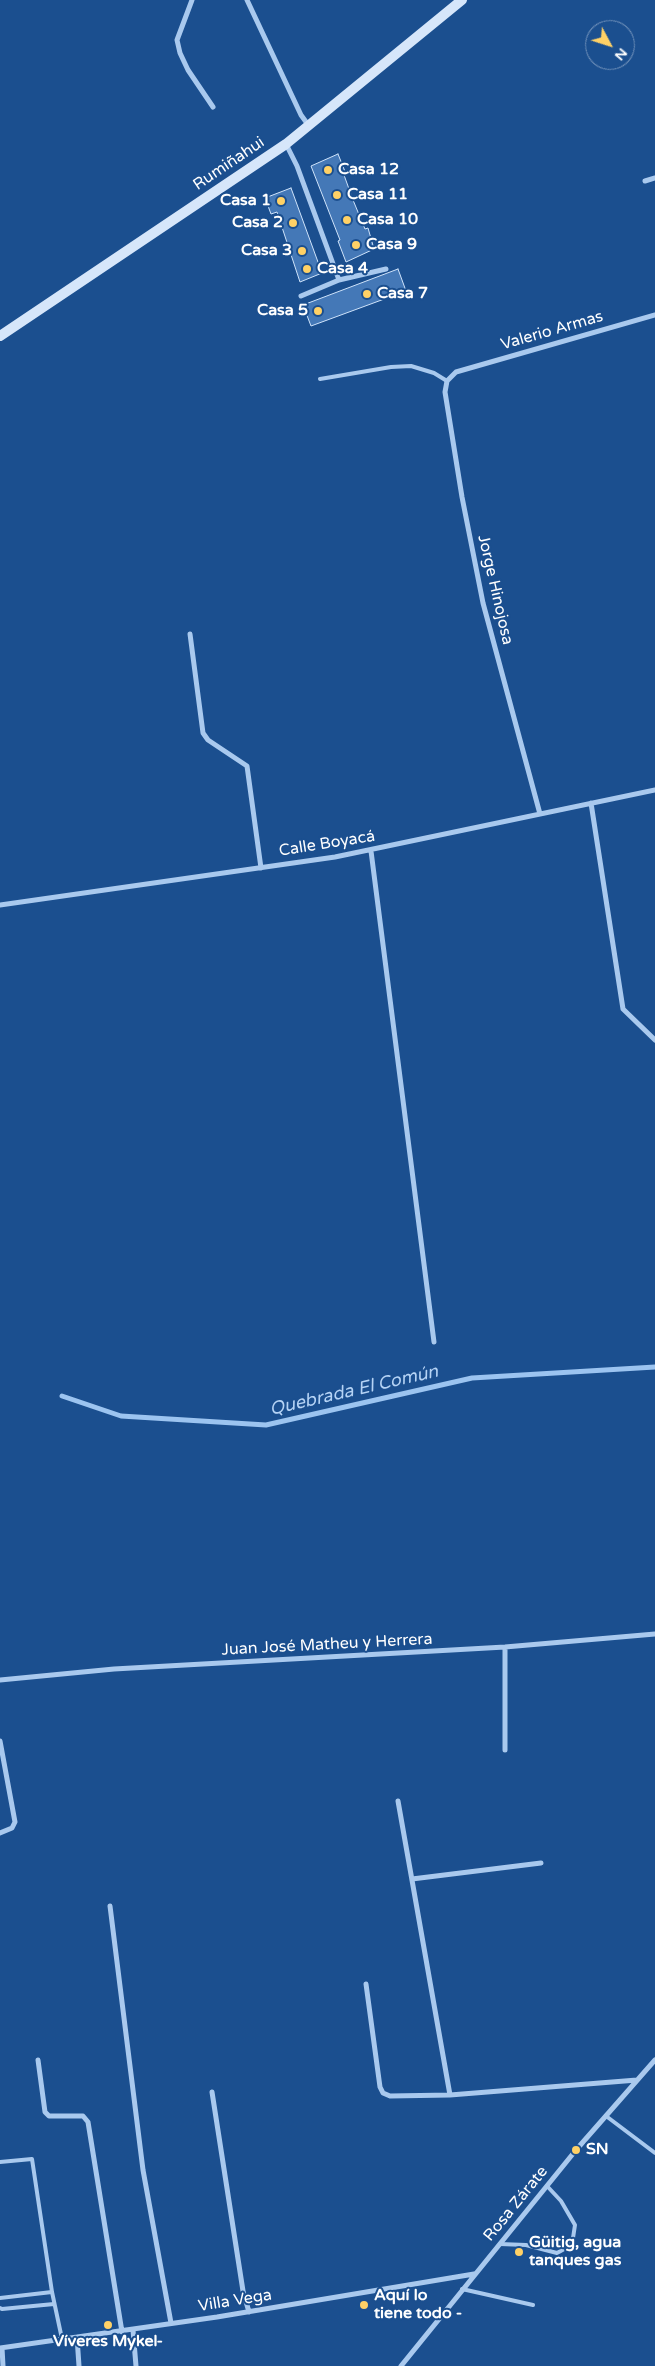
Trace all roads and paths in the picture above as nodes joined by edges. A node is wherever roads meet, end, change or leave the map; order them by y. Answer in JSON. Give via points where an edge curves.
{"nodes":[{"id":1,"x":192,"y":0,"type":"edge"},
{"id":2,"x":247,"y":0,"type":"edge"},
{"id":3,"x":462,"y":0,"type":"edge"},
{"id":4,"x":213,"y":107,"type":"dead end"},
{"id":5,"x":309,"y":127,"type":"junction"},
{"id":6,"x":286,"y":144,"type":"junction"},
{"id":7,"x":655,"y":178,"type":"edge"},
{"id":8,"x":645,"y":181,"type":"dead end"},
{"id":9,"x":386,"y":269,"type":"dead end"},
{"id":10,"x":339,"y":280,"type":"junction"},
{"id":11,"x":301,"y":296,"type":"dead end"},
{"id":12,"x":655,"y":315,"type":"edge"},
{"id":13,"x":0,"y":336,"type":"edge"},
{"id":14,"x":320,"y":379,"type":"dead end"},
{"id":15,"x":447,"y":381,"type":"junction"},
{"id":16,"x":190,"y":634,"type":"dead end"},
{"id":17,"x":655,"y":790,"type":"edge"},
{"id":18,"x":591,"y":803,"type":"junction"},
{"id":19,"x":540,"y":814,"type":"junction"},
{"id":20,"x":371,"y":850,"type":"junction"},
{"id":21,"x":261,"y":868,"type":"junction"},
{"id":22,"x":0,"y":905,"type":"edge"},
{"id":23,"x":655,"y":1040,"type":"edge"},
{"id":24,"x":434,"y":1342,"type":"dead end"},
{"id":25,"x":655,"y":1634,"type":"edge"},
{"id":26,"x":505,"y":1647,"type":"junction"},
{"id":27,"x":0,"y":1680,"type":"edge"},
{"id":28,"x":0,"y":1740,"type":"edge"},
{"id":29,"x":505,"y":1750,"type":"dead end"},
{"id":30,"x":398,"y":1801,"type":"dead end"},
{"id":31,"x":0,"y":1833,"type":"edge"},
{"id":32,"x":540,"y":1863,"type":"dead end"},
{"id":33,"x":412,"y":1879,"type":"junction"},
{"id":34,"x":110,"y":1906,"type":"dead end"},
{"id":35,"x":366,"y":1984,"type":"dead end"},
{"id":36,"x":38,"y":2060,"type":"dead end"},
{"id":37,"x":655,"y":2060,"type":"edge"},
{"id":38,"x":637,"y":2080,"type":"junction"},
{"id":39,"x":212,"y":2092,"type":"dead end"},
{"id":40,"x":450,"y":2095,"type":"junction"},
{"id":41,"x":606,"y":2116,"type":"junction"},
{"id":42,"x":655,"y":2153,"type":"edge"},
{"id":43,"x":0,"y":2162,"type":"edge"},
{"id":44,"x":547,"y":2186,"type":"junction"},
{"id":45,"x":500,"y":2244,"type":"junction"},
{"id":46,"x":474,"y":2274,"type":"junction"},
{"id":47,"x":462,"y":2289,"type":"junction"},
{"id":48,"x":52,"y":2292,"type":"junction"},
{"id":49,"x":0,"y":2298,"type":"edge"},
{"id":50,"x":54,"y":2304,"type":"junction"},
{"id":51,"x":532,"y":2305,"type":"dead end"},
{"id":52,"x":0,"y":2308,"type":"edge"},
{"id":53,"x":249,"y":2312,"type":"junction"},
{"id":54,"x":171,"y":2323,"type":"junction"},
{"id":55,"x":133,"y":2330,"type":"junction"},
{"id":56,"x":122,"y":2332,"type":"junction"},
{"id":57,"x":78,"y":2337,"type":"junction"},
{"id":58,"x":62,"y":2340,"type":"junction"},
{"id":59,"x":1,"y":2348,"type":"edge"},
{"id":60,"x":3,"y":2366,"type":"edge"},
{"id":61,"x":79,"y":2366,"type":"edge"},
{"id":62,"x":136,"y":2366,"type":"edge"},
{"id":63,"x":401,"y":2366,"type":"edge"}],
"edges":[{"from":1,"to":4,"type":"street","via":[[177,40],[188,70]]},
{"from":2,"to":5,"type":"street"},
{"from":3,"to":5,"type":"street","name":"Rumiñahui"},
{"from":5,"to":6,"type":"street","name":"Rumiñahui"},
{"from":6,"to":10,"type":"street"},
{"from":6,"to":13,"type":"street","name":"Rumiñahui"},
{"from":7,"to":8,"type":"street"},
{"from":9,"to":10,"type":"street"},
{"from":10,"to":11,"type":"street"},
{"from":12,"to":15,"type":"street","name":"Valerio Armas","via":[[456,372]]},
{"from":14,"to":15,"type":"lane","via":[[411,366]]},
{"from":15,"to":19,"type":"street","name":"Jorge Hinojosa","via":[[445,392],[462,497],[483,603]]},
{"from":16,"to":21,"type":"street","via":[[203,733],[208,740],[246,766]]},
{"from":17,"to":18,"type":"street","name":"Calle Boyacá"},
{"from":18,"to":19,"type":"street","name":"Calle Boyacá"},
{"from":18,"to":23,"type":"street","via":[[622,1009]]},
{"from":19,"to":20,"type":"street","name":"Calle Boyacá"},
{"from":20,"to":21,"type":"street","name":"Calle Boyacá"},
{"from":20,"to":24,"type":"street"},
{"from":21,"to":22,"type":"street","name":"Calle Boyacá"},
{"from":25,"to":26,"type":"street","name":"Juan José Matheu y Herrera"},
{"from":26,"to":27,"type":"street","name":"Juan José Matheu y Herrera","via":[[114,1669]]},
{"from":26,"to":29,"type":"street"},
{"from":28,"to":31,"type":"street","via":[[15,1822],[12,1828]]},
{"from":30,"to":33,"type":"street"},
{"from":32,"to":33,"type":"street"},
{"from":33,"to":40,"type":"street"},
{"from":34,"to":54,"type":"street","via":[[144,2170]]},
{"from":35,"to":40,"type":"street","via":[[382,2093],[390,2096]]},
{"from":36,"to":56,"type":"street","via":[[45,2112],[49,2116],[83,2116],[88,2122]]},
{"from":37,"to":38,"type":"street","name":"Rosa Zárate"},
{"from":38,"to":40,"type":"street"},
{"from":38,"to":41,"type":"street","name":"Rosa Zárate"},
{"from":39,"to":53,"type":"street"},
{"from":41,"to":42,"type":"lane"},
{"from":41,"to":44,"type":"street","name":"Rosa Zárate"},
{"from":43,"to":48,"type":"lane","via":[[32,2159]]},
{"from":44,"to":45,"type":"street","name":"Rosa Zárate"},
{"from":44,"to":45,"type":"lane","via":[[561,2201],[574,2225],[568,2247],[557,2253],[526,2245]]},
{"from":45,"to":46,"type":"street","name":"Rosa Zárate"},
{"from":46,"to":47,"type":"street","name":"Rosa Zárate"},
{"from":46,"to":53,"type":"street","name":"Villa Vega"},
{"from":47,"to":51,"type":"lane"},
{"from":47,"to":63,"type":"street","name":"Rosa Zárate"},
{"from":48,"to":49,"type":"lane"},
{"from":48,"to":50,"type":"lane"},
{"from":50,"to":52,"type":"lane"},
{"from":50,"to":58,"type":"lane"},
{"from":53,"to":54,"type":"street","name":"Villa Vega"},
{"from":54,"to":55,"type":"street","name":"Villa Vega"},
{"from":55,"to":56,"type":"street","name":"Villa Vega"},
{"from":55,"to":62,"type":"street"},
{"from":56,"to":57,"type":"street","name":"Villa Vega"},
{"from":57,"to":58,"type":"street","name":"Villa Vega"},
{"from":57,"to":61,"type":"street"},
{"from":58,"to":59,"type":"street","name":"Villa Vega"},
{"from":59,"to":60,"type":"street"}]}
